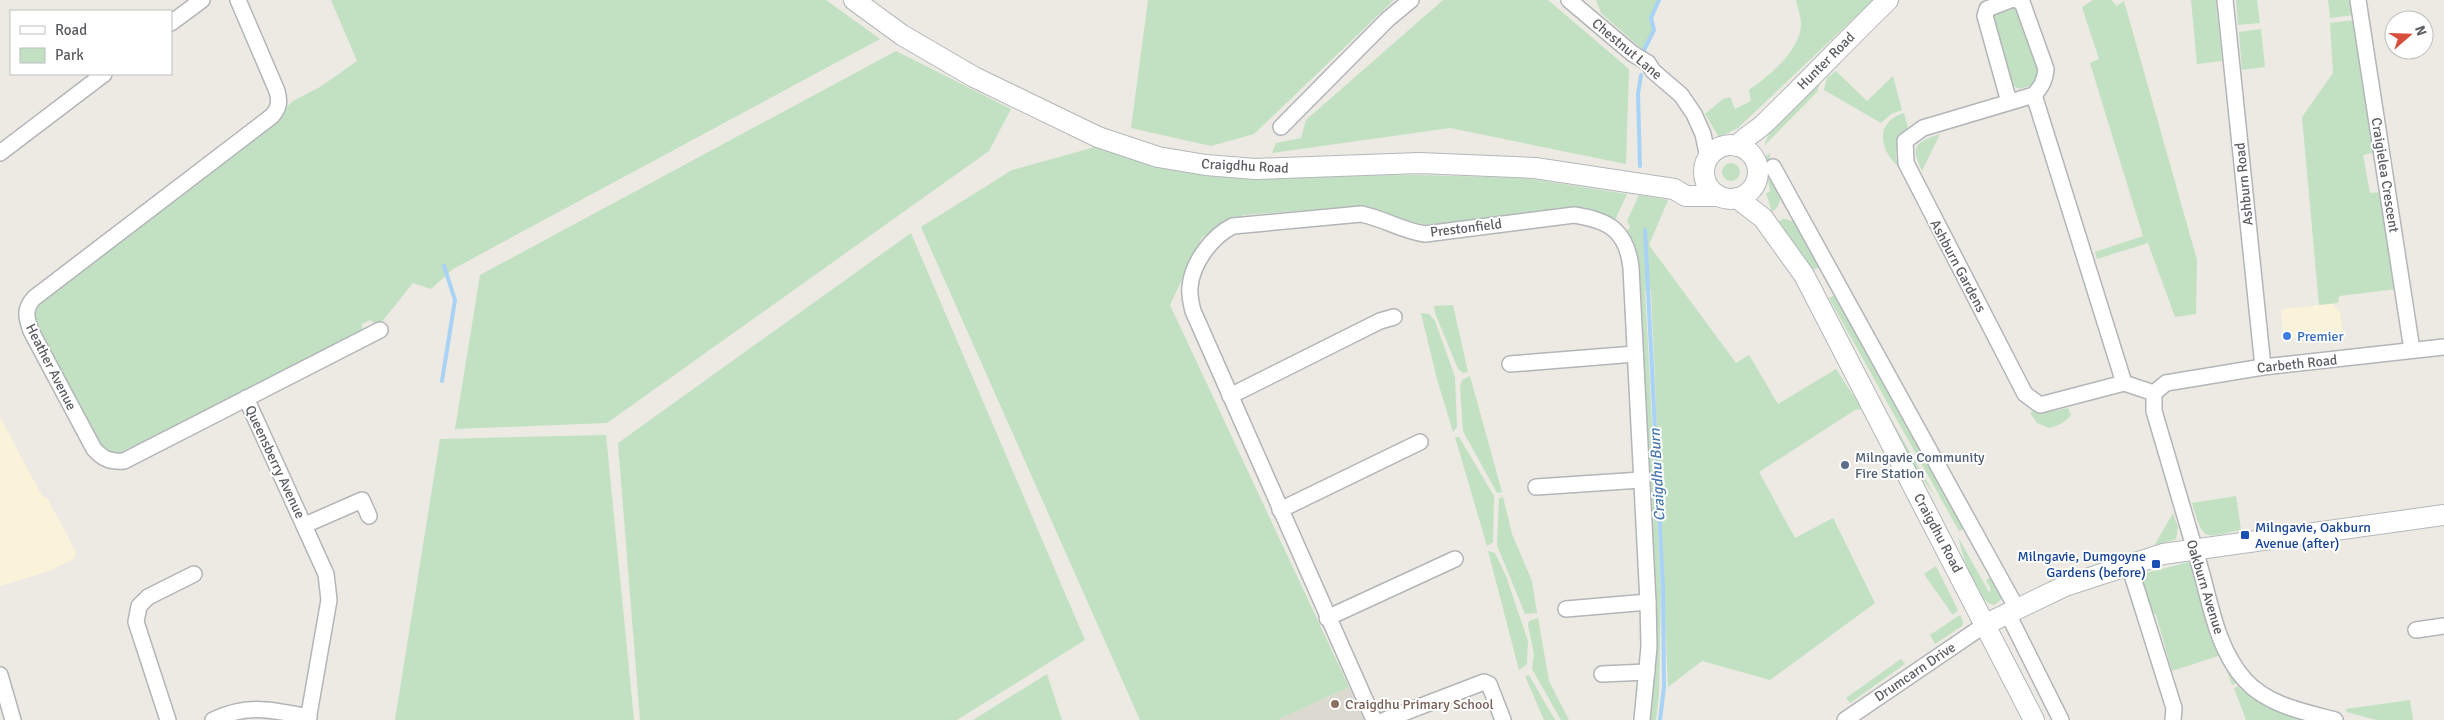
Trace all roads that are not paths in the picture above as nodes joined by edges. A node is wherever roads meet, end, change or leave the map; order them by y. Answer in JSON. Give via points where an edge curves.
{"nodes":[{"id":1,"x":202,"y":0,"type":"edge"},
{"id":2,"x":238,"y":0,"type":"edge"},
{"id":3,"x":854,"y":0,"type":"edge"},
{"id":4,"x":1411,"y":0,"type":"edge"},
{"id":5,"x":1569,"y":0,"type":"edge"},
{"id":6,"x":1888,"y":0,"type":"edge"},
{"id":7,"x":2010,"y":0,"type":"edge"},
{"id":8,"x":2016,"y":0,"type":"edge"},
{"id":9,"x":2225,"y":0,"type":"edge"},
{"id":10,"x":2358,"y":0,"type":"edge"},
{"id":11,"x":172,"y":22,"type":"edge"},
{"id":12,"x":103,"y":75,"type":"edge"},
{"id":13,"x":2034,"y":95,"type":"junction"},
{"id":14,"x":2009,"y":102,"type":"junction"},
{"id":15,"x":1764,"y":124,"type":"junction"},
{"id":16,"x":1281,"y":127,"type":"dead end"},
{"id":17,"x":0,"y":153,"type":"edge"},
{"id":18,"x":1717,"y":156,"type":"junction"},
{"id":19,"x":1753,"y":158,"type":"junction"},
{"id":20,"x":1773,"y":166,"type":"dead end"},
{"id":21,"x":1756,"y":182,"type":"junction"},
{"id":22,"x":1674,"y":189,"type":"junction"},
{"id":23,"x":1727,"y":197,"type":"junction"},
{"id":24,"x":1763,"y":218,"type":"junction"},
{"id":25,"x":1394,"y":317,"type":"dead end"},
{"id":26,"x":380,"y":330,"type":"dead end"},
{"id":27,"x":2444,"y":347,"type":"edge"},
{"id":28,"x":2412,"y":350,"type":"junction"},
{"id":29,"x":1635,"y":354,"type":"junction"},
{"id":30,"x":1510,"y":364,"type":"dead end"},
{"id":31,"x":2262,"y":367,"type":"junction"},
{"id":32,"x":2124,"y":383,"type":"junction"},
{"id":33,"x":2154,"y":393,"type":"junction"},
{"id":34,"x":1230,"y":396,"type":"junction"},
{"id":35,"x":246,"y":398,"type":"junction"},
{"id":36,"x":1420,"y":442,"type":"dead end"},
{"id":37,"x":1641,"y":480,"type":"junction"},
{"id":38,"x":1536,"y":487,"type":"dead end"},
{"id":39,"x":1280,"y":510,"type":"junction"},
{"id":40,"x":2444,"y":515,"type":"edge"},
{"id":41,"x":368,"y":516,"type":"dead end"},
{"id":42,"x":305,"y":525,"type":"junction"},
{"id":43,"x":2194,"y":549,"type":"junction"},
{"id":44,"x":1455,"y":559,"type":"dead end"},
{"id":45,"x":2129,"y":565,"type":"junction"},
{"id":46,"x":194,"y":574,"type":"dead end"},
{"id":47,"x":1648,"y":602,"type":"junction"},
{"id":48,"x":1566,"y":609,"type":"dead end"},
{"id":49,"x":2012,"y":610,"type":"junction"},
{"id":50,"x":1328,"y":618,"type":"junction"},
{"id":51,"x":1986,"y":624,"type":"junction"},
{"id":52,"x":2444,"y":626,"type":"edge"},
{"id":53,"x":2416,"y":630,"type":"dead end"},
{"id":54,"x":1647,"y":672,"type":"junction"},
{"id":55,"x":1602,"y":674,"type":"dead end"},
{"id":56,"x":0,"y":675,"type":"edge"},
{"id":57,"x":309,"y":718,"type":"edge"},
{"id":58,"x":13,"y":720,"type":"edge"},
{"id":59,"x":168,"y":720,"type":"edge"},
{"id":60,"x":214,"y":720,"type":"edge"},
{"id":61,"x":1374,"y":720,"type":"edge"},
{"id":62,"x":1385,"y":720,"type":"edge"},
{"id":63,"x":1503,"y":720,"type":"edge"},
{"id":64,"x":1642,"y":720,"type":"edge"},
{"id":65,"x":1845,"y":720,"type":"edge"},
{"id":66,"x":2034,"y":720,"type":"edge"},
{"id":67,"x":2061,"y":720,"type":"edge"},
{"id":68,"x":2173,"y":720,"type":"edge"},
{"id":69,"x":2335,"y":720,"type":"edge"}],
"edges":[{"from":1,"to":11,"type":"street"},
{"from":2,"to":35,"type":"street","name":"Heather Avenue","via":[[277,91],[278,108],[272,116],[34,298],[28,304],[26,317],[94,449],[112,462],[124,461]]},
{"from":3,"to":22,"type":"main road","name":"Craigdhu Road","via":[[902,35],[982,81],[1098,137],[1158,157],[1206,165],[1255,168],[1419,163],[1535,168]]},
{"from":4,"to":16,"type":"street"},
{"from":5,"to":18,"type":"street","name":"Chestnut Lane","via":[[1633,54],[1648,62],[1653,71],[1681,95]]},
{"from":6,"to":15,"type":"main road","name":"Hunter Road"},
{"from":7,"to":14,"type":"street","via":[[1987,9],[1985,16]]},
{"from":8,"to":13,"type":"street","via":[[2022,2],[2046,69],[2046,78]]},
{"from":9,"to":31,"type":"street","name":"Ashburn Road"},
{"from":10,"to":28,"type":"street","name":"Craigielea Crescent"},
{"from":12,"to":17,"type":"street"},
{"from":13,"to":14,"type":"street","name":"Ashburn Gardens"},
{"from":13,"to":32,"type":"street"},
{"from":14,"to":32,"type":"street","name":"Ashburn Gardens","via":[[1923,128],[1905,141],[1906,163],[1912,178],[2025,394],[2040,406]]},
{"from":15,"to":18,"type":"main road","name":"Hunter Road"},
{"from":15,"to":19,"type":"main road","name":"Hunter Road"},
{"from":18,"to":19,"type":"main road","via":[[1749,152]]},
{"from":18,"to":22,"type":"main road"},
{"from":18,"to":23,"type":"main road","via":[[1706,182]]},
{"from":19,"to":21,"type":"main road","via":[[1758,174]]},
{"from":20,"to":49,"type":"street"},
{"from":21,"to":23,"type":"main road","via":[[1748,192]]},
{"from":21,"to":24,"type":"main road","via":[[1765,210]]},
{"from":22,"to":23,"type":"main road","name":"Craigdhu Road","via":[[1686,196]]},
{"from":23,"to":24,"type":"main road","name":"Craigdhu Road"},
{"from":24,"to":51,"type":"main road","name":"Craigdhu Road","via":[[1804,275]]},
{"from":25,"to":34,"type":"street"},
{"from":26,"to":35,"type":"street","name":"Heather Avenue"},
{"from":27,"to":28,"type":"street","name":"Carbeth Road"},
{"from":28,"to":31,"type":"street","name":"Carbeth Road"},
{"from":29,"to":30,"type":"street"},
{"from":29,"to":34,"type":"street","name":"Prestonfield","via":[[1627,247],[1615,230],[1596,220],[1560,215],[1425,234],[1407,231],[1361,214],[1241,224],[1226,229],[1210,243],[1190,287],[1196,321]]},
{"from":29,"to":37,"type":"street","name":"Prestonfield"},
{"from":31,"to":33,"type":"street","name":"Carbeth Road","via":[[2166,383]]},
{"from":32,"to":33,"type":"street"},
{"from":33,"to":43,"type":"street","name":"Oakburn Avenue","via":[[2154,411]]},
{"from":34,"to":39,"type":"street","name":"Prestonfield"},
{"from":35,"to":42,"type":"street","name":"Queensberry Avenue"},
{"from":36,"to":39,"type":"street"},
{"from":37,"to":38,"type":"street"},
{"from":37,"to":47,"type":"street","name":"Prestonfield"},
{"from":39,"to":50,"type":"street","name":"Prestonfield"},
{"from":40,"to":43,"type":"main road"},
{"from":41,"to":42,"type":"street","name":"Queensberry Avenue","via":[[362,500]]},
{"from":42,"to":57,"type":"street","name":"Queensberry Avenue","via":[[326,574],[329,600]]},
{"from":43,"to":45,"type":"main road","via":[[2163,554]]},
{"from":43,"to":69,"type":"street","name":"Oakburn Avenue","via":[[2219,633],[2233,665],[2246,681],[2273,700]]},
{"from":44,"to":50,"type":"street"},
{"from":45,"to":49,"type":"main road","via":[[2065,586]]},
{"from":45,"to":68,"type":"street","via":[[2174,708]]},
{"from":46,"to":59,"type":"street","via":[[148,597],[139,606],[136,622]]},
{"from":47,"to":48,"type":"street"},
{"from":47,"to":54,"type":"street","name":"Prestonfield"},
{"from":49,"to":51,"type":"main road"},
{"from":49,"to":67,"type":"street"},
{"from":50,"to":61,"type":"street","name":"Prestonfield"},
{"from":51,"to":65,"type":"street","name":"Drumcarn Drive"},
{"from":51,"to":66,"type":"main road","name":"Craigdhu Road"},
{"from":52,"to":53,"type":"street"},
{"from":54,"to":55,"type":"street"},
{"from":54,"to":64,"type":"street","name":"Prestonfield"},
{"from":56,"to":58,"type":"street"},
{"from":57,"to":60,"type":"street","via":[[248,708]]},
{"from":62,"to":63,"type":"street","via":[[1484,682],[1489,684]]}]}
